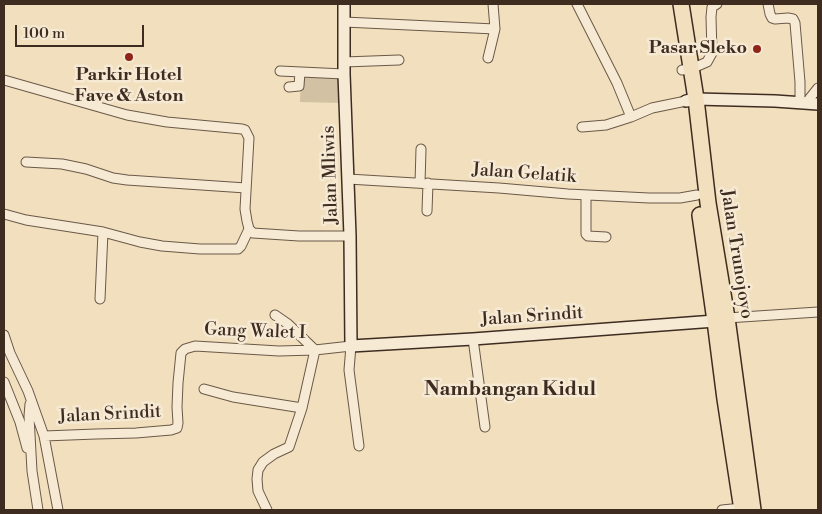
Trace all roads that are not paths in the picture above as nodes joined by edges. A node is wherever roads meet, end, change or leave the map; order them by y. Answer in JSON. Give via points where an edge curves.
{"nodes":[{"id":1,"x":344,"y":4,"type":"edge"},
{"id":2,"x":493,"y":4,"type":"edge"},
{"id":3,"x":577,"y":4,"type":"edge"},
{"id":4,"x":672,"y":4,"type":"edge"},
{"id":5,"x":681,"y":4,"type":"edge"},
{"id":6,"x":717,"y":4,"type":"edge"},
{"id":7,"x":768,"y":4,"type":"edge"},
{"id":8,"x":344,"y":22,"type":"junction"},
{"id":9,"x":494,"y":29,"type":"junction"},
{"id":10,"x":488,"y":58,"type":"dead end"},
{"id":11,"x":399,"y":60,"type":"dead end"},
{"id":12,"x":344,"y":68,"type":"junction"},
{"id":13,"x":686,"y":70,"type":"junction"},
{"id":14,"x":280,"y":71,"type":"dead end"},
{"id":15,"x":300,"y":72,"type":"junction"},
{"id":16,"x":4,"y":80,"type":"edge"},
{"id":17,"x":290,"y":87,"type":"dead end"},
{"id":18,"x":818,"y":88,"type":"edge"},
{"id":19,"x":691,"y":100,"type":"junction"},
{"id":20,"x":803,"y":103,"type":"junction"},
{"id":21,"x":818,"y":104,"type":"edge"},
{"id":22,"x":631,"y":117,"type":"junction"},
{"id":23,"x":582,"y":127,"type":"dead end"},
{"id":24,"x":421,"y":149,"type":"dead end"},
{"id":25,"x":26,"y":162,"type":"dead end"},
{"id":26,"x":348,"y":179,"type":"junction"},
{"id":27,"x":424,"y":183,"type":"junction"},
{"id":28,"x":246,"y":188,"type":"junction"},
{"id":29,"x":586,"y":195,"type":"junction"},
{"id":30,"x":697,"y":195,"type":"junction"},
{"id":31,"x":427,"y":211,"type":"dead end"},
{"id":32,"x":4,"y":214,"type":"edge"},
{"id":33,"x":250,"y":229,"type":"junction"},
{"id":34,"x":103,"y":232,"type":"junction"},
{"id":35,"x":350,"y":236,"type":"junction"},
{"id":36,"x":606,"y":237,"type":"dead end"},
{"id":37,"x":100,"y":299,"type":"dead end"},
{"id":38,"x":818,"y":312,"type":"edge"},
{"id":39,"x":275,"y":315,"type":"dead end"},
{"id":40,"x":721,"y":319,"type":"junction"},
{"id":41,"x":4,"y":335,"type":"edge"},
{"id":42,"x":473,"y":339,"type":"junction"},
{"id":43,"x":351,"y":346,"type":"junction"},
{"id":44,"x":316,"y":350,"type":"junction"},
{"id":45,"x":4,"y":382,"type":"edge"},
{"id":46,"x":204,"y":389,"type":"dead end"},
{"id":47,"x":30,"y":398,"type":"junction"},
{"id":48,"x":302,"y":408,"type":"junction"},
{"id":49,"x":485,"y":427,"type":"dead end"},
{"id":50,"x":176,"y":428,"type":"joint"},
{"id":51,"x":44,"y":436,"type":"junction"},
{"id":52,"x":360,"y":446,"type":"dead end"},
{"id":53,"x":32,"y":471,"type":"junction"},
{"id":54,"x":38,"y":510,"type":"edge"},
{"id":55,"x":58,"y":510,"type":"edge"},
{"id":56,"x":268,"y":510,"type":"edge"},
{"id":57,"x":722,"y":510,"type":"edge"},
{"id":58,"x":746,"y":510,"type":"edge"}],
"edges":[{"from":1,"to":8,"type":"street","name":"Jalan Mliwis"},
{"from":2,"to":9,"type":"street"},
{"from":3,"to":22,"type":"street"},
{"from":4,"to":13,"type":"highway","name":"Jalan Trunojoyo"},
{"from":5,"to":13,"type":"highway","name":"Jalan Trunojoyo"},
{"from":6,"to":13,"type":"street","via":[[712,7],[712,53],[707,62]]},
{"from":7,"to":20,"type":"street","via":[[775,20],[793,19]]},
{"from":8,"to":9,"type":"street"},
{"from":8,"to":12,"type":"street","name":"Jalan Mliwis"},
{"from":9,"to":10,"type":"street"},
{"from":11,"to":12,"type":"street"},
{"from":12,"to":15,"type":"street"},
{"from":12,"to":26,"type":"street","name":"Jalan Mliwis"},
{"from":13,"to":19,"type":"highway","name":"Jalan Trunojoyo"},
{"from":14,"to":15,"type":"street"},
{"from":15,"to":17,"type":"street","via":[[299,86]]},
{"from":16,"to":28,"type":"street","via":[[127,115],[245,130],[249,138]]},
{"from":18,"to":20,"type":"street"},
{"from":19,"to":20,"type":"street"},
{"from":19,"to":22,"type":"street","via":[[652,108]]},
{"from":19,"to":30,"type":"highway","name":"Jalan Trunojoyo"},
{"from":19,"to":40,"type":"highway","name":"Jalan Trunojoyo","via":[[708,203]]},
{"from":20,"to":21,"type":"street"},
{"from":22,"to":23,"type":"street","via":[[606,125]]},
{"from":24,"to":27,"type":"street"},
{"from":25,"to":28,"type":"street","via":[[62,164],[127,180]]},
{"from":26,"to":27,"type":"street","name":"Jalan Gelatik"},
{"from":26,"to":35,"type":"street","name":"Jalan Mliwis"},
{"from":27,"to":29,"type":"street","name":"Jalan Gelatik"},
{"from":27,"to":31,"type":"street"},
{"from":28,"to":33,"type":"street"},
{"from":29,"to":30,"type":"street","name":"Jalan Gelatik","via":[[649,198]]},
{"from":29,"to":36,"type":"street","via":[[586,234]]},
{"from":30,"to":40,"type":"highway","name":"Jalan Trunojoyo"},
{"from":32,"to":34,"type":"street"},
{"from":33,"to":34,"type":"street","via":[[240,248],[223,249],[162,246]]},
{"from":33,"to":35,"type":"street","via":[[258,234]]},
{"from":34,"to":37,"type":"street"},
{"from":35,"to":43,"type":"street","name":"Jalan Mliwis"},
{"from":38,"to":40,"type":"street"},
{"from":39,"to":44,"type":"street"},
{"from":40,"to":42,"type":"street","name":"Jalan Srindit"},
{"from":40,"to":58,"type":"highway","name":"Jalan Trunojoyo"},
{"from":41,"to":47,"type":"street"},
{"from":42,"to":43,"type":"street","name":"Jalan Srindit"},
{"from":42,"to":49,"type":"street"},
{"from":43,"to":44,"type":"street"},
{"from":43,"to":52,"type":"street","via":[[349,370]]},
{"from":44,"to":48,"type":"street"},
{"from":44,"to":50,"type":"street","name":"Gang Walet I","via":[[195,346],[185,349],[181,353]]},
{"from":45,"to":53,"type":"street","via":[[20,422]]},
{"from":46,"to":48,"type":"street"},
{"from":47,"to":51,"type":"street"},
{"from":47,"to":53,"type":"street"},
{"from":48,"to":56,"type":"street","via":[[290,445],[268,458],[258,470],[258,491]]},
{"from":50,"to":51,"type":"street","name":"Jalan Srindit","via":[[136,433]]},
{"from":51,"to":55,"type":"street"},
{"from":53,"to":54,"type":"street"},
{"from":57,"to":58,"type":"street"}]}
